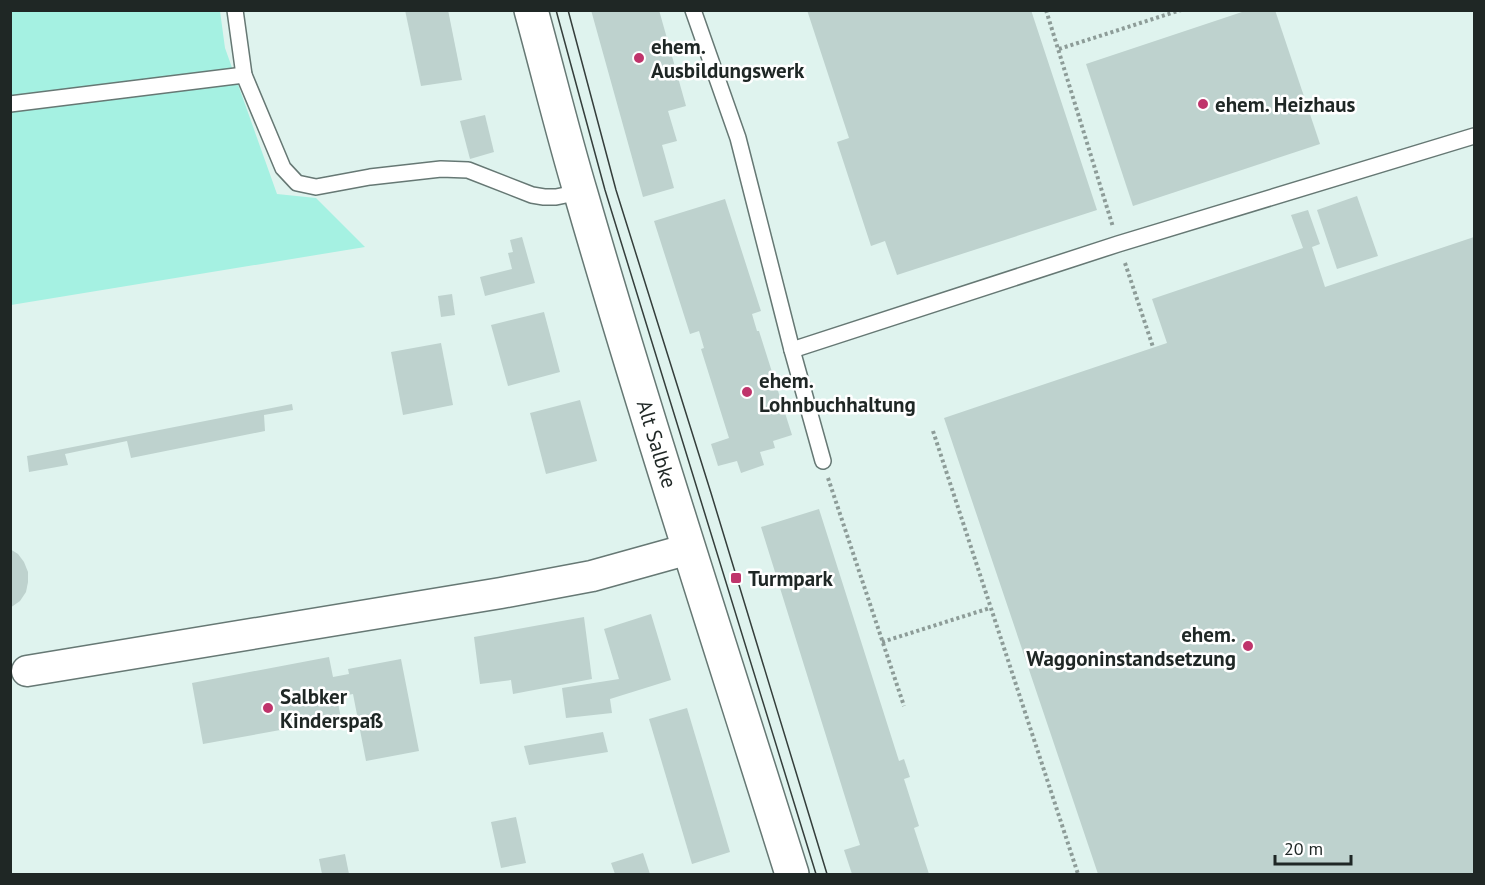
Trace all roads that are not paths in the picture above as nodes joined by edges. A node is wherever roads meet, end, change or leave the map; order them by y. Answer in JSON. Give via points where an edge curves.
{"nodes":[{"id":1,"x":235,"y":10,"type":"edge"},
{"id":2,"x":531,"y":10,"type":"edge"},
{"id":3,"x":693,"y":10,"type":"edge"},
{"id":4,"x":244,"y":75,"type":"junction"},
{"id":5,"x":10,"y":104,"type":"edge"},
{"id":6,"x":1474,"y":136,"type":"edge"},
{"id":7,"x":580,"y":192,"type":"junction"},
{"id":8,"x":792,"y":350,"type":"junction"},
{"id":9,"x":823,"y":461,"type":"road end"},
{"id":10,"x":689,"y":549,"type":"junction"},
{"id":11,"x":27,"y":671,"type":"dead end"},
{"id":12,"x":792,"y":874,"type":"edge"}],
"edges":[{"from":1,"to":4,"type":"lane"},
{"from":2,"to":7,"type":"main road","name":"Alt Salbke"},
{"from":3,"to":8,"type":"lane","via":[[738,138]]},
{"from":4,"to":5,"type":"lane"},
{"from":4,"to":7,"type":"lane","via":[[282,168],[297,183],[316,187],[441,169],[468,170],[544,197]]},
{"from":6,"to":8,"type":"lane","via":[[1118,244]]},
{"from":7,"to":10,"type":"main road","name":"Alt Salbke"},
{"from":8,"to":9,"type":"lane"},
{"from":10,"to":11,"type":"street","via":[[581,578]]},
{"from":10,"to":12,"type":"main road","name":"Alt Salbke"}]}
